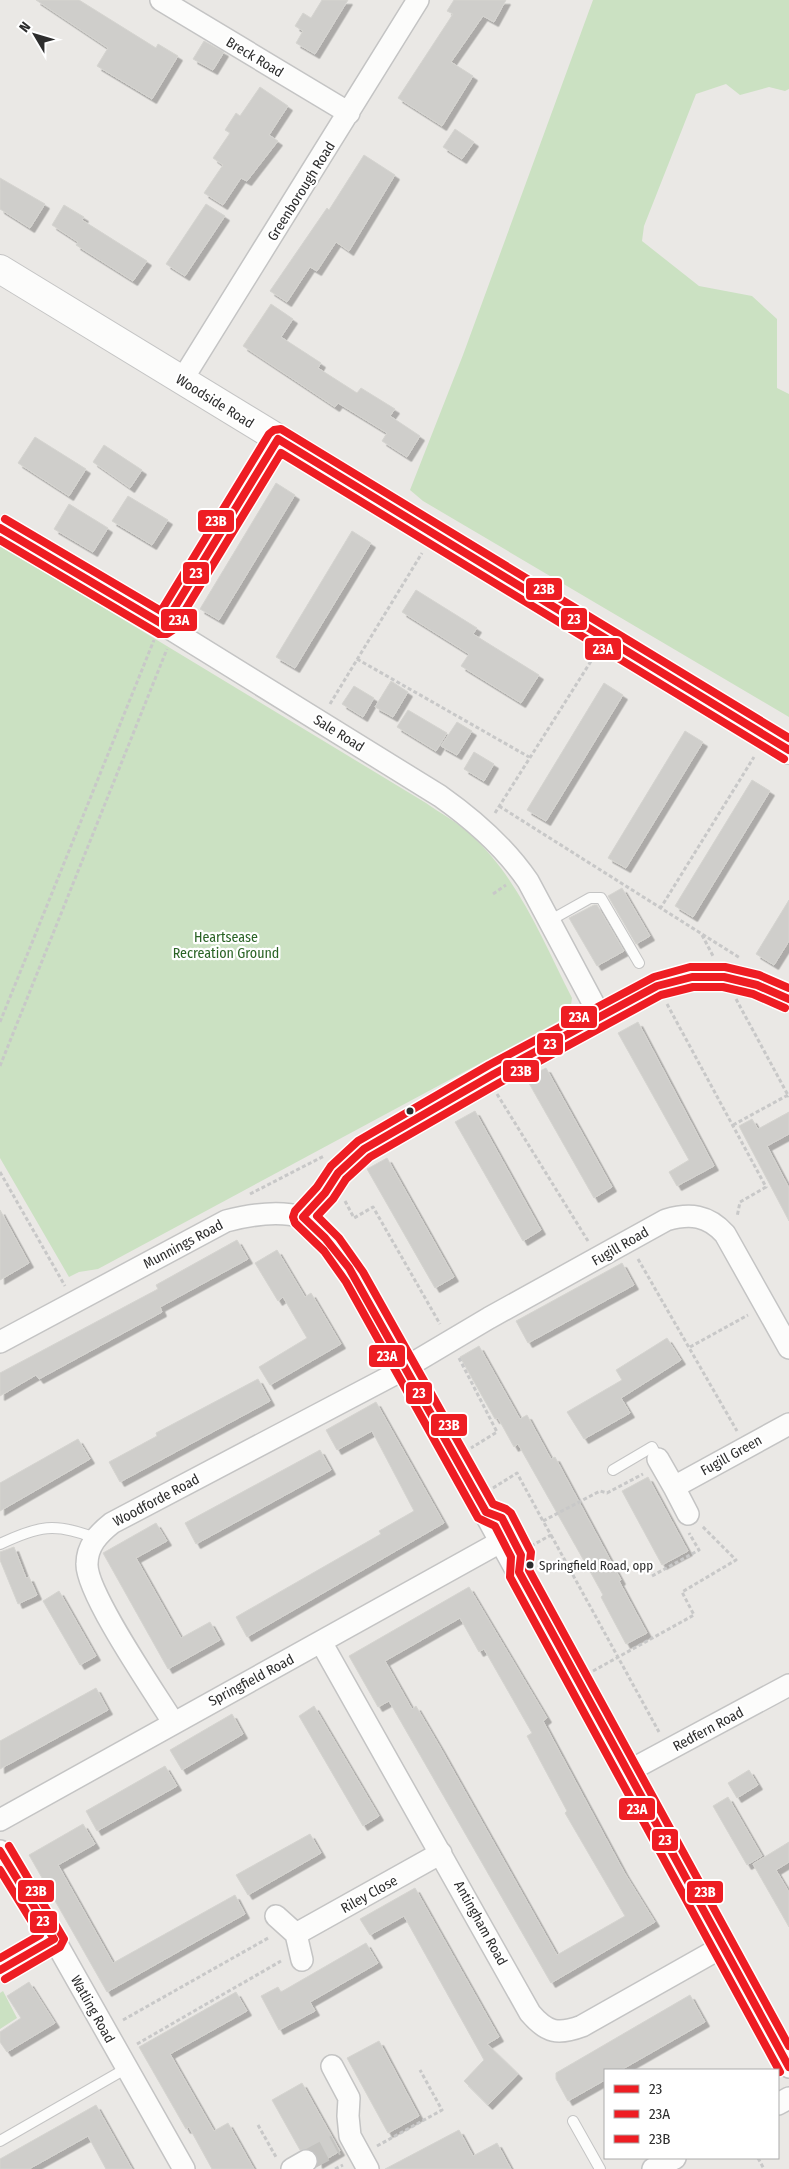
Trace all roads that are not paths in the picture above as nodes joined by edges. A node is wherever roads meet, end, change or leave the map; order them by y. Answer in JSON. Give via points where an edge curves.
{"nodes":[{"id":1,"x":161,"y":0,"type":"edge"},
{"id":2,"x":418,"y":0,"type":"edge"},
{"id":3,"x":349,"y":113,"type":"junction"},
{"id":4,"x":0,"y":269,"type":"edge"},
{"id":5,"x":182,"y":380,"type":"junction"},
{"id":6,"x":278,"y":440,"type":"junction"},
{"id":7,"x":0,"y":528,"type":"edge"},
{"id":8,"x":164,"y":626,"type":"junction"},
{"id":9,"x":789,"y":750,"type":"edge"},
{"id":10,"x":549,"y":921,"type":"junction"},
{"id":11,"x":639,"y":963,"type":"dead end"},
{"id":12,"x":789,"y":999,"type":"edge"},
{"id":13,"x":600,"y":1016,"type":"junction"},
{"id":14,"x":303,"y":1217,"type":"junction"},
{"id":15,"x":0,"y":1342,"type":"edge"},
{"id":16,"x":789,"y":1348,"type":"edge"},
{"id":17,"x":404,"y":1367,"type":"junction"},
{"id":18,"x":789,"y":1424,"type":"edge"},
{"id":19,"x":652,"y":1466,"type":"joint"},
{"id":20,"x":613,"y":1470,"type":"dead end"},
{"id":21,"x":674,"y":1487,"type":"junction"},
{"id":22,"x":482,"y":1504,"type":"junction"},
{"id":23,"x":687,"y":1520,"type":"road end"},
{"id":24,"x":95,"y":1538,"type":"junction"},
{"id":25,"x":502,"y":1541,"type":"junction"},
{"id":26,"x":0,"y":1544,"type":"edge"},
{"id":27,"x":519,"y":1562,"type":"junction"},
{"id":28,"x":321,"y":1642,"type":"junction"},
{"id":29,"x":789,"y":1685,"type":"edge"},
{"id":30,"x":173,"y":1722,"type":"junction"},
{"id":31,"x":627,"y":1772,"type":"junction"},
{"id":32,"x":0,"y":1820,"type":"edge"},
{"id":33,"x":0,"y":1851,"type":"edge"},
{"id":34,"x":441,"y":1853,"type":"junction"},
{"id":35,"x":292,"y":1938,"type":"road end"},
{"id":36,"x":54,"y":1939,"type":"junction"},
{"id":37,"x":722,"y":1947,"type":"junction"},
{"id":38,"x":0,"y":1970,"type":"edge"},
{"id":39,"x":123,"y":2061,"type":"junction"},
{"id":40,"x":332,"y":2066,"type":"dead end"},
{"id":41,"x":789,"y":2067,"type":"edge"},
{"id":42,"x":573,"y":2121,"type":"dead end"},
{"id":43,"x":0,"y":2141,"type":"edge"},
{"id":44,"x":673,"y":2159,"type":"edge"},
{"id":45,"x":365,"y":2162,"type":"edge"},
{"id":46,"x":184,"y":2169,"type":"edge"},
{"id":47,"x":600,"y":2169,"type":"edge"},
{"id":48,"x":653,"y":2169,"type":"edge"}],
"edges":[{"from":1,"to":3,"type":"street","name":"Breck Road"},
{"from":2,"to":3,"type":"street","name":"Greenborough Road"},
{"from":3,"to":5,"type":"street","name":"Greenborough Road"},
{"from":4,"to":5,"type":"street","name":"Woodside Road"},
{"from":5,"to":6,"type":"street","name":"Woodside Road"},
{"from":6,"to":8,"type":"street"},
{"from":6,"to":9,"type":"street","name":"Woodside Road"},
{"from":7,"to":8,"type":"street","name":"Sale Road"},
{"from":8,"to":10,"type":"street","name":"Sale Road","via":[[474,820],[514,860]]},
{"from":10,"to":11,"type":"lane","via":[[590,898],[602,898]]},
{"from":10,"to":13,"type":"street","name":"Sale Road"},
{"from":12,"to":13,"type":"street","via":[[760,984],[723,976],[701,976],[669,981]]},
{"from":13,"to":14,"type":"street","via":[[352,1157]]},
{"from":14,"to":15,"type":"street","name":"Munnings Road","via":[[252,1214],[226,1221]]},
{"from":14,"to":17,"type":"street","via":[[339,1251]]},
{"from":16,"to":17,"type":"street","name":"Fugill Road","via":[[725,1234],[706,1219],[682,1216],[666,1220]]},
{"from":17,"to":22,"type":"street"},
{"from":17,"to":24,"type":"street","name":"Woodforde Road","via":[[112,1524]]},
{"from":18,"to":21,"type":"street","name":"Fugill Green"},
{"from":19,"to":20,"type":"lane","via":[[652,1447]]},
{"from":19,"to":21,"type":"street"},
{"from":21,"to":23,"type":"street"},
{"from":22,"to":25,"type":"street"},
{"from":22,"to":27,"type":"lane","via":[[502,1518]]},
{"from":24,"to":26,"type":"lane","via":[[73,1529],[57,1527],[36,1530]]},
{"from":24,"to":30,"type":"street","via":[[87,1564],[90,1582],[126,1648]]},
{"from":25,"to":27,"type":"street"},
{"from":25,"to":28,"type":"street","name":"Springfield Road"},
{"from":27,"to":31,"type":"street"},
{"from":28,"to":30,"type":"street","name":"Springfield Road"},
{"from":28,"to":34,"type":"street","name":"Antingham Road"},
{"from":29,"to":31,"type":"street","name":"Redfern Road"},
{"from":30,"to":32,"type":"street","name":"Springfield Road"},
{"from":31,"to":37,"type":"street"},
{"from":33,"to":36,"type":"street","name":"Watling Road"},
{"from":34,"to":35,"type":"street","name":"Riley Close"},
{"from":34,"to":37,"type":"street","name":"Antingham Road","via":[[530,2012],[540,2024],[552,2031],[566,2032],[582,2026]]},
{"from":36,"to":38,"type":"street"},
{"from":36,"to":39,"type":"street","name":"Watling Road"},
{"from":37,"to":41,"type":"street"},
{"from":39,"to":43,"type":"lane"},
{"from":39,"to":46,"type":"street","name":"Watling Road"},
{"from":40,"to":45,"type":"street","via":[[349,2098],[343,2140]]},
{"from":42,"to":47,"type":"lane"},
{"from":44,"to":48,"type":"street"}]}
